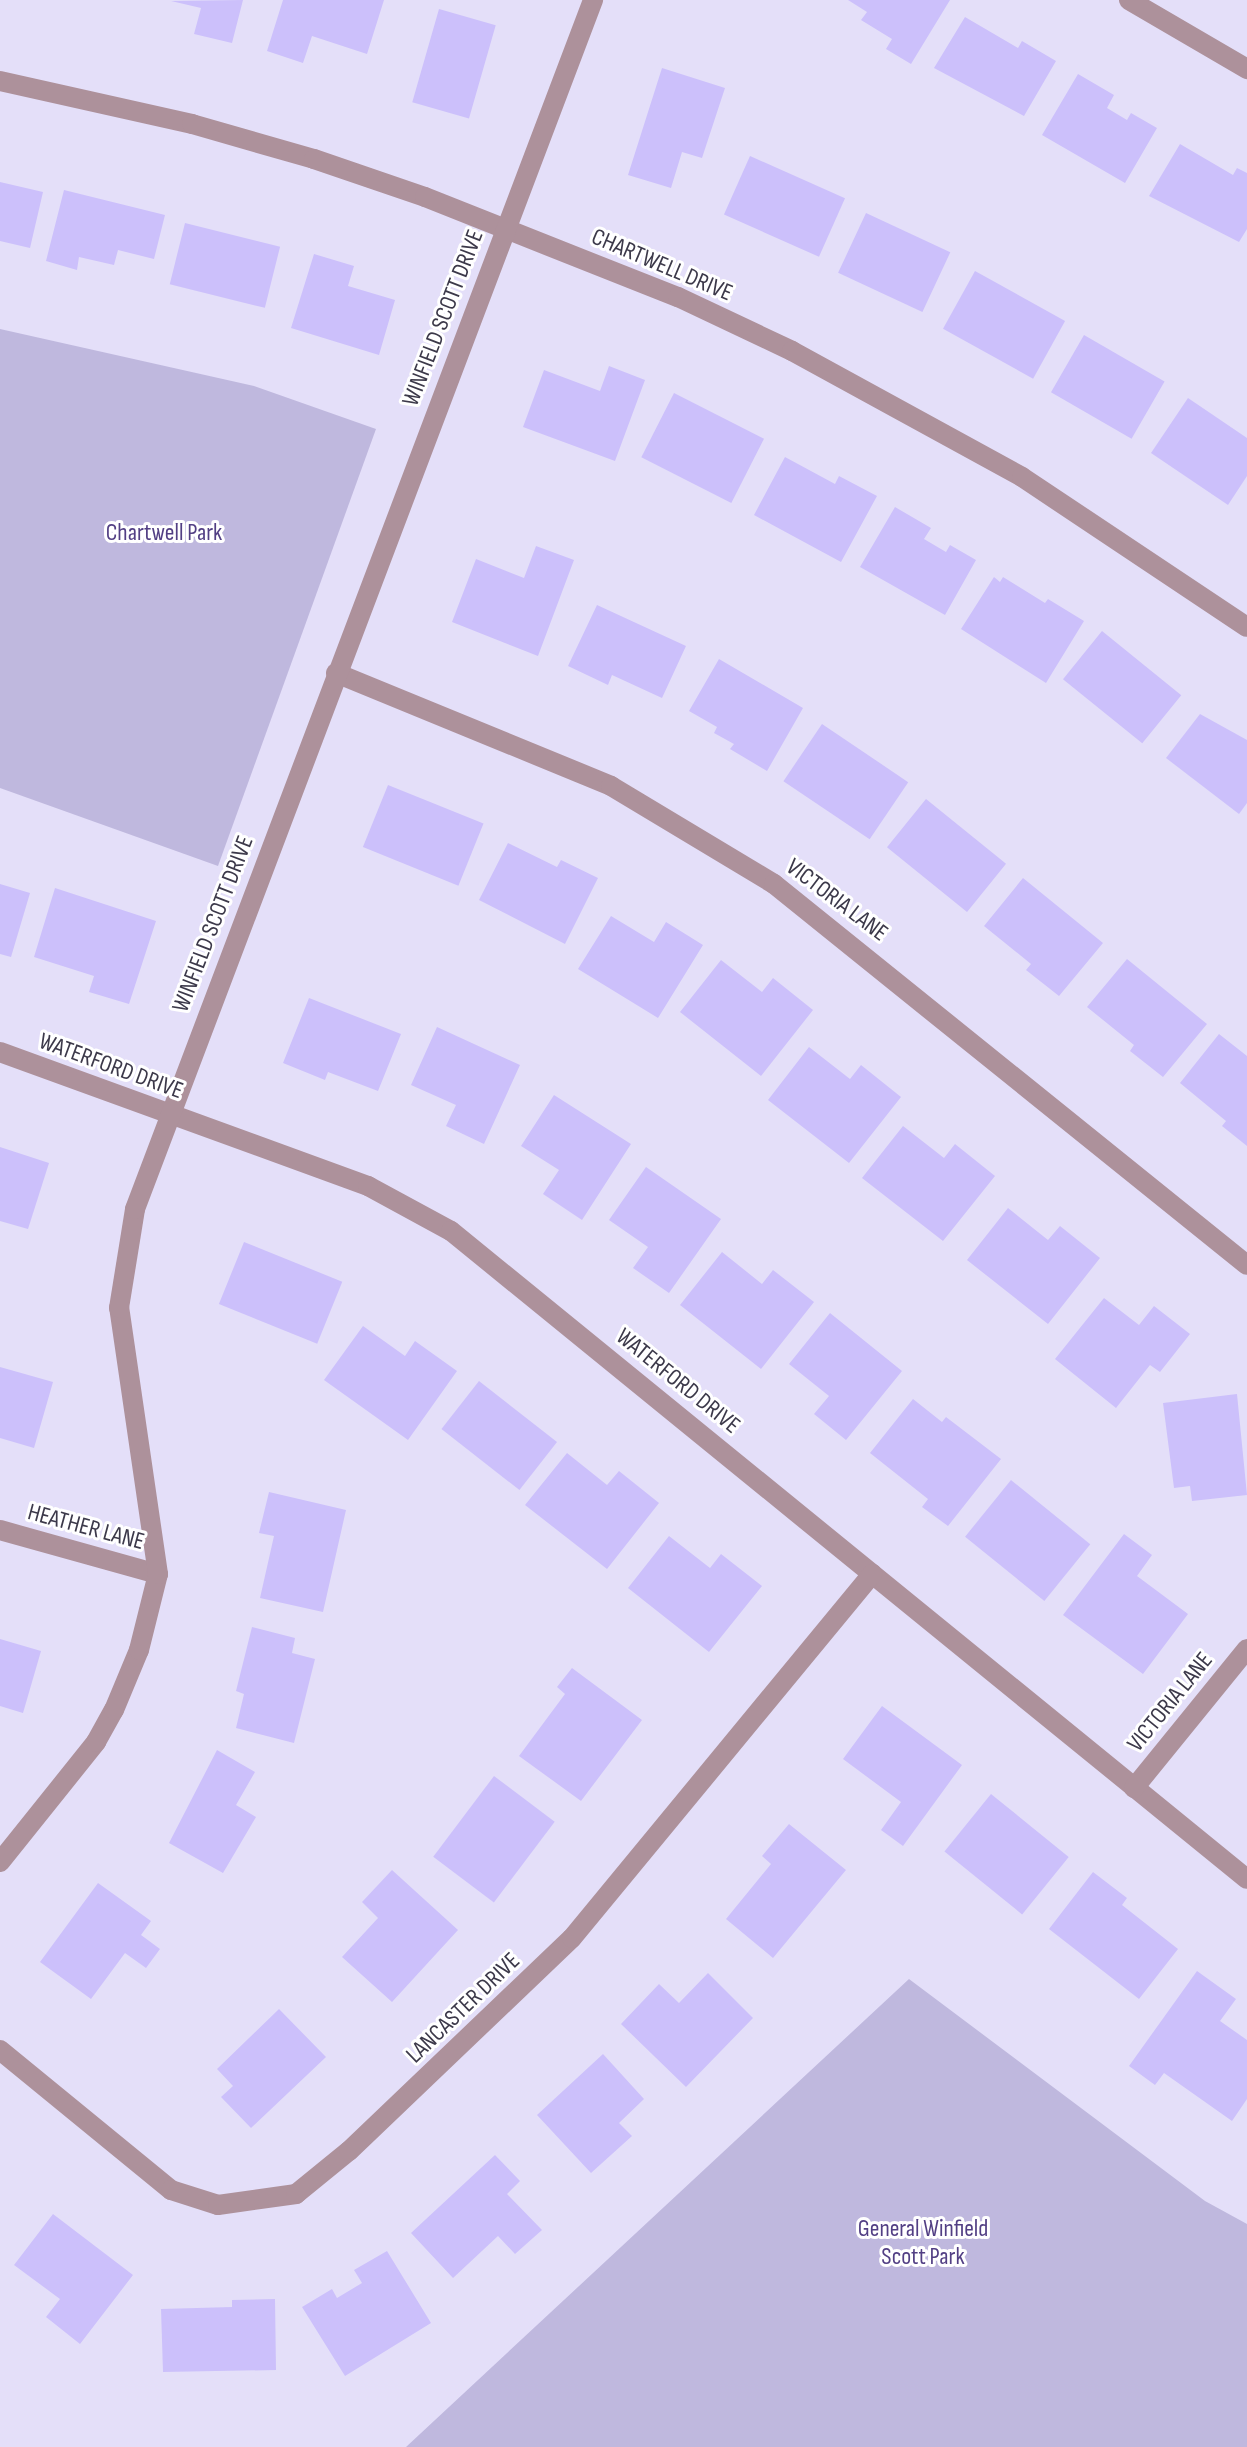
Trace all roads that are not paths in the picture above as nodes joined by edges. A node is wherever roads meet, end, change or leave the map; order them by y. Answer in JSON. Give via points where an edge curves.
{"nodes":[{"id":1,"x":593,"y":0,"type":"edge"},
{"id":2,"x":1129,"y":0,"type":"edge"},
{"id":3,"x":1247,"y":69,"type":"edge"},
{"id":4,"x":0,"y":81,"type":"edge"},
{"id":5,"x":505,"y":227,"type":"junction"},
{"id":6,"x":1247,"y":627,"type":"edge"},
{"id":7,"x":336,"y":673,"type":"junction"},
{"id":8,"x":0,"y":1052,"type":"edge"},
{"id":9,"x":168,"y":1115,"type":"junction"},
{"id":10,"x":1247,"y":1265,"type":"edge"},
{"id":11,"x":0,"y":1530,"type":"edge"},
{"id":12,"x":158,"y":1574,"type":"junction"},
{"id":13,"x":872,"y":1574,"type":"junction"},
{"id":14,"x":1247,"y":1649,"type":"edge"},
{"id":15,"x":1134,"y":1788,"type":"junction"},
{"id":16,"x":0,"y":1862,"type":"edge"},
{"id":17,"x":1247,"y":1879,"type":"edge"},
{"id":18,"x":0,"y":2050,"type":"edge"}],
"edges":[{"from":1,"to":5,"type":"street","name":"WINFIELD SCOTT DRIVE"},
{"from":2,"to":3,"type":"street"},
{"from":4,"to":5,"type":"street","name":"CHARTWELL DRIVE","via":[[192,124],[314,159]]},
{"from":5,"to":6,"type":"street","name":"CHARTWELL DRIVE","via":[[678,297],[916,416],[1113,535]]},
{"from":5,"to":7,"type":"street","name":"WINFIELD SCOTT DRIVE"},
{"from":7,"to":9,"type":"street","name":"WINFIELD SCOTT DRIVE"},
{"from":7,"to":10,"type":"street","name":"VICTORIA LANE","via":[[611,786],[774,884]]},
{"from":8,"to":9,"type":"street","name":"WATERFORD DRIVE"},
{"from":9,"to":12,"type":"street","name":"WINFIELD SCOTT DRIVE","via":[[129,1232],[119,1308]]},
{"from":9,"to":13,"type":"street","name":"WATERFORD DRIVE","via":[[368,1186],[451,1231]]},
{"from":11,"to":12,"type":"street","name":"HEATHER LANE"},
{"from":12,"to":16,"type":"street","name":"WINFIELD SCOTT DRIVE","via":[[139,1650],[114,1710],[88,1753]]},
{"from":13,"to":15,"type":"street","name":"WATERFORD DRIVE"},
{"from":13,"to":18,"type":"street","name":"LANCASTER DRIVE","via":[[572,1938],[349,2151],[296,2194],[218,2205],[171,2190]]},
{"from":14,"to":15,"type":"street","name":"VICTORIA LANE"},
{"from":15,"to":17,"type":"street","name":"WATERFORD DRIVE"}]}
